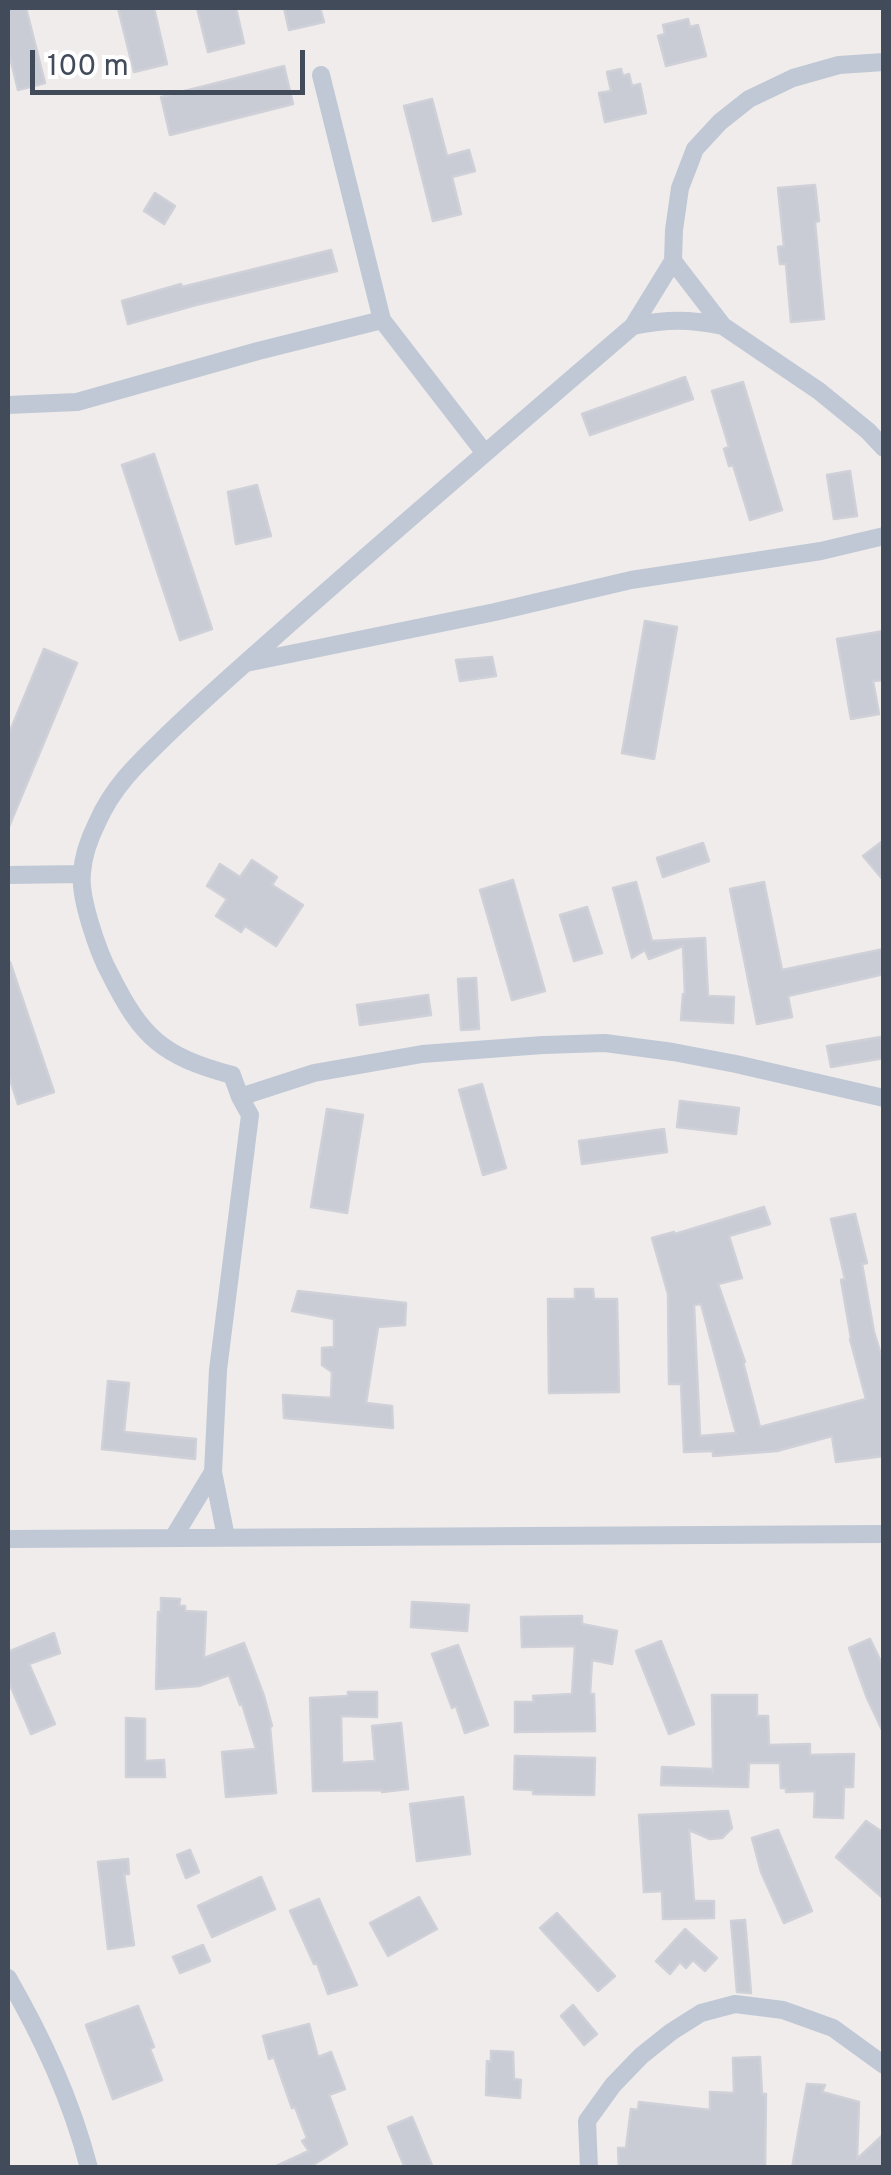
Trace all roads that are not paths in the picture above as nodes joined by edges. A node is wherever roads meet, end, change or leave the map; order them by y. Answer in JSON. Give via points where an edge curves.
{"nodes":[{"id":1,"x":884,"y":62,"type":"edge"},
{"id":2,"x":321,"y":75,"type":"dead end"},
{"id":3,"x":673,"y":261,"type":"junction"},
{"id":4,"x":382,"y":320,"type":"junction"},
{"id":5,"x":633,"y":326,"type":"junction"},
{"id":6,"x":723,"y":326,"type":"junction"},
{"id":7,"x":8,"y":405,"type":"edge"},
{"id":8,"x":884,"y":448,"type":"edge"},
{"id":9,"x":484,"y":452,"type":"junction"},
{"id":10,"x":884,"y":536,"type":"edge"},
{"id":11,"x":245,"y":663,"type":"junction"},
{"id":12,"x":81,"y":874,"type":"junction"},
{"id":13,"x":8,"y":875,"type":"edge"},
{"id":14,"x":240,"y":1097,"type":"junction"},
{"id":15,"x":884,"y":1098,"type":"edge"},
{"id":16,"x":212,"y":1472,"type":"junction"},
{"id":17,"x":884,"y":1534,"type":"edge"},
{"id":18,"x":226,"y":1537,"type":"junction"},
{"id":19,"x":173,"y":1538,"type":"junction"},
{"id":20,"x":8,"y":1539,"type":"edge"},
{"id":21,"x":8,"y":1978,"type":"edge"},
{"id":22,"x":884,"y":2065,"type":"edge"},
{"id":23,"x":89,"y":2168,"type":"edge"},
{"id":24,"x":589,"y":2168,"type":"edge"}],
"edges":[{"from":1,"to":3,"type":"street","via":[[793,78],[720,122],[695,149],[680,188]]},
{"from":2,"to":4,"type":"street"},
{"from":3,"to":5,"type":"street"},
{"from":3,"to":6,"type":"street"},
{"from":4,"to":7,"type":"street","via":[[78,402]]},
{"from":4,"to":9,"type":"street"},
{"from":5,"to":6,"type":"street","via":[[691,320]]},
{"from":5,"to":9,"type":"street"},
{"from":6,"to":8,"type":"street","via":[[845,412]]},
{"from":9,"to":11,"type":"street"},
{"from":10,"to":11,"type":"street","via":[[631,580]]},
{"from":11,"to":12,"type":"street","via":[[125,776],[95,826]]},
{"from":12,"to":13,"type":"street"},
{"from":12,"to":14,"type":"street","via":[[103,962],[136,1022],[172,1053],[232,1075]]},
{"from":14,"to":15,"type":"street","via":[[314,1072],[422,1054],[605,1043]]},
{"from":14,"to":16,"type":"street","via":[[250,1115]]},
{"from":16,"to":18,"type":"street"},
{"from":16,"to":19,"type":"street"},
{"from":17,"to":18,"type":"street"},
{"from":18,"to":19,"type":"street"},
{"from":19,"to":20,"type":"street"},
{"from":21,"to":23,"type":"street","via":[[76,2119]]},
{"from":22,"to":24,"type":"street","via":[[833,2028],[783,2010],[734,2004],[701,2013],[612,2085],[588,2121]]}]}
